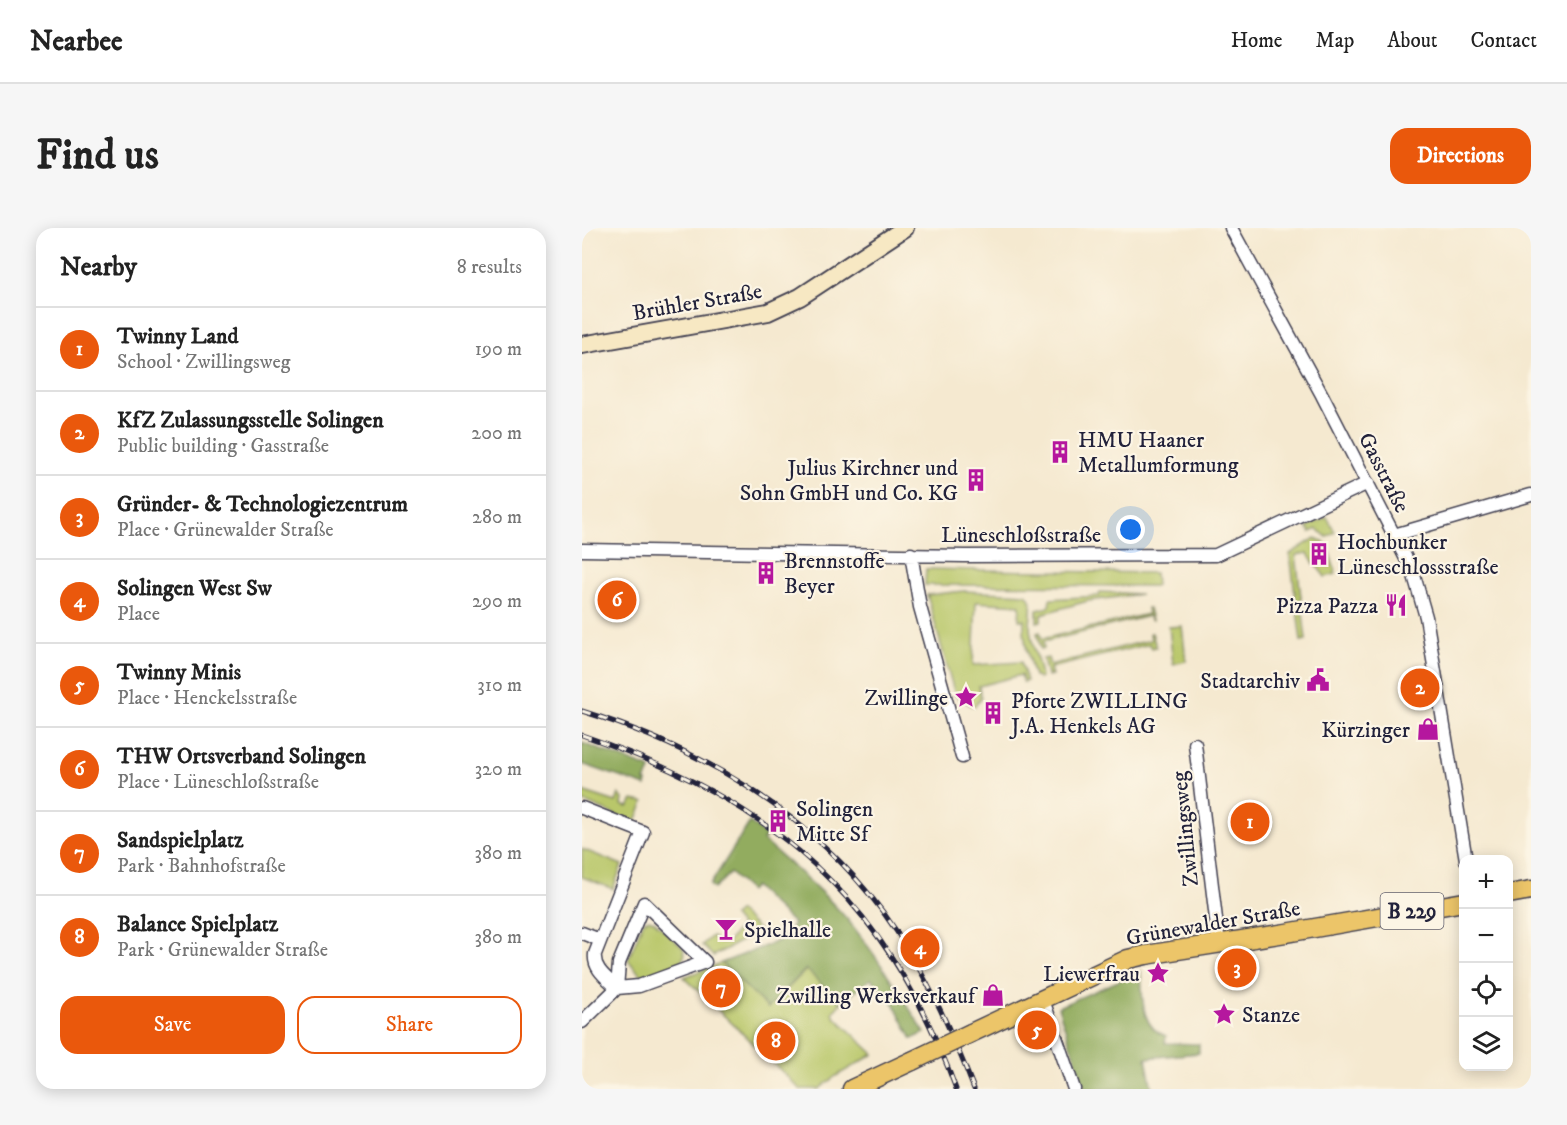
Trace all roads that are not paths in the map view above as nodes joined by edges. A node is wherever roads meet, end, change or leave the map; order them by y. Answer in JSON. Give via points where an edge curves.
{"nodes":[{"id":1,"x":905,"y":228,"type":"edge"},
{"id":2,"x":1231,"y":228,"type":"edge"},
{"id":3,"x":582,"y":345,"type":"edge"},
{"id":4,"x":1368,"y":483,"type":"junction"},
{"id":5,"x":1531,"y":495,"type":"edge"},
{"id":6,"x":1394,"y":535,"type":"junction"},
{"id":7,"x":582,"y":550,"type":"edge"},
{"id":8,"x":911,"y":554,"type":"junction"},
{"id":9,"x":1195,"y":744,"type":"dead end"},
{"id":10,"x":962,"y":757,"type":"dead end"},
{"id":11,"x":582,"y":808,"type":"edge"},
{"id":12,"x":1465,"y":855,"type":"edge"},
{"id":13,"x":1531,"y":890,"type":"edge"},
{"id":14,"x":1513,"y":893,"type":"edge"},
{"id":15,"x":1459,"y":903,"type":"edge"},
{"id":16,"x":582,"y":933,"type":"edge"},
{"id":17,"x":600,"y":940,"type":"junction"},
{"id":18,"x":1219,"y":944,"type":"junction"},
{"id":19,"x":616,"y":988,"type":"junction"},
{"id":20,"x":1042,"y":1000,"type":"junction"},
{"id":21,"x":582,"y":1022,"type":"edge"},
{"id":22,"x":852,"y":1089,"type":"edge"},
{"id":23,"x":1074,"y":1089,"type":"edge"}],
"edges":[{"from":1,"to":3,"type":"main road","name":"Brühler Straße","via":[[800,297],[768,312]]},
{"from":2,"to":4,"type":"street","name":"Gasstraße"},
{"from":4,"to":6,"type":"street","name":"Gasstraße"},
{"from":4,"to":8,"type":"street","name":"Lüneschloßstraße","via":[[1216,555]]},
{"from":5,"to":6,"type":"street"},
{"from":6,"to":12,"type":"street","name":"Gasstraße","via":[[1413,572],[1423,605]]},
{"from":7,"to":8,"type":"street","name":"Lüneschloßstraße"},
{"from":8,"to":10,"type":"street","name":"Lüneschloßstraße","via":[[920,607]]},
{"from":9,"to":18,"type":"street","name":"Zwillingsweg"},
{"from":11,"to":17,"type":"street","via":[[643,832]]},
{"from":13,"to":14,"type":"main road"},
{"from":15,"to":18,"type":"main road","name":"Grünewalder Straße","number":"B 229"},
{"from":16,"to":17,"type":"street"},
{"from":17,"to":19,"type":"street","via":[[595,964]]},
{"from":18,"to":20,"type":"main road","name":"Grünewalder Straße","number":"B 229","via":[[1128,959]]},
{"from":19,"to":19,"type":"street","via":[[639,986],[705,962],[644,903],[619,963]]},
{"from":19,"to":21,"type":"street"},
{"from":20,"to":22,"type":"main road","name":"Grünewalder Straße","number":"B 229","bridge":true},
{"from":20,"to":23,"type":"street"}]}
